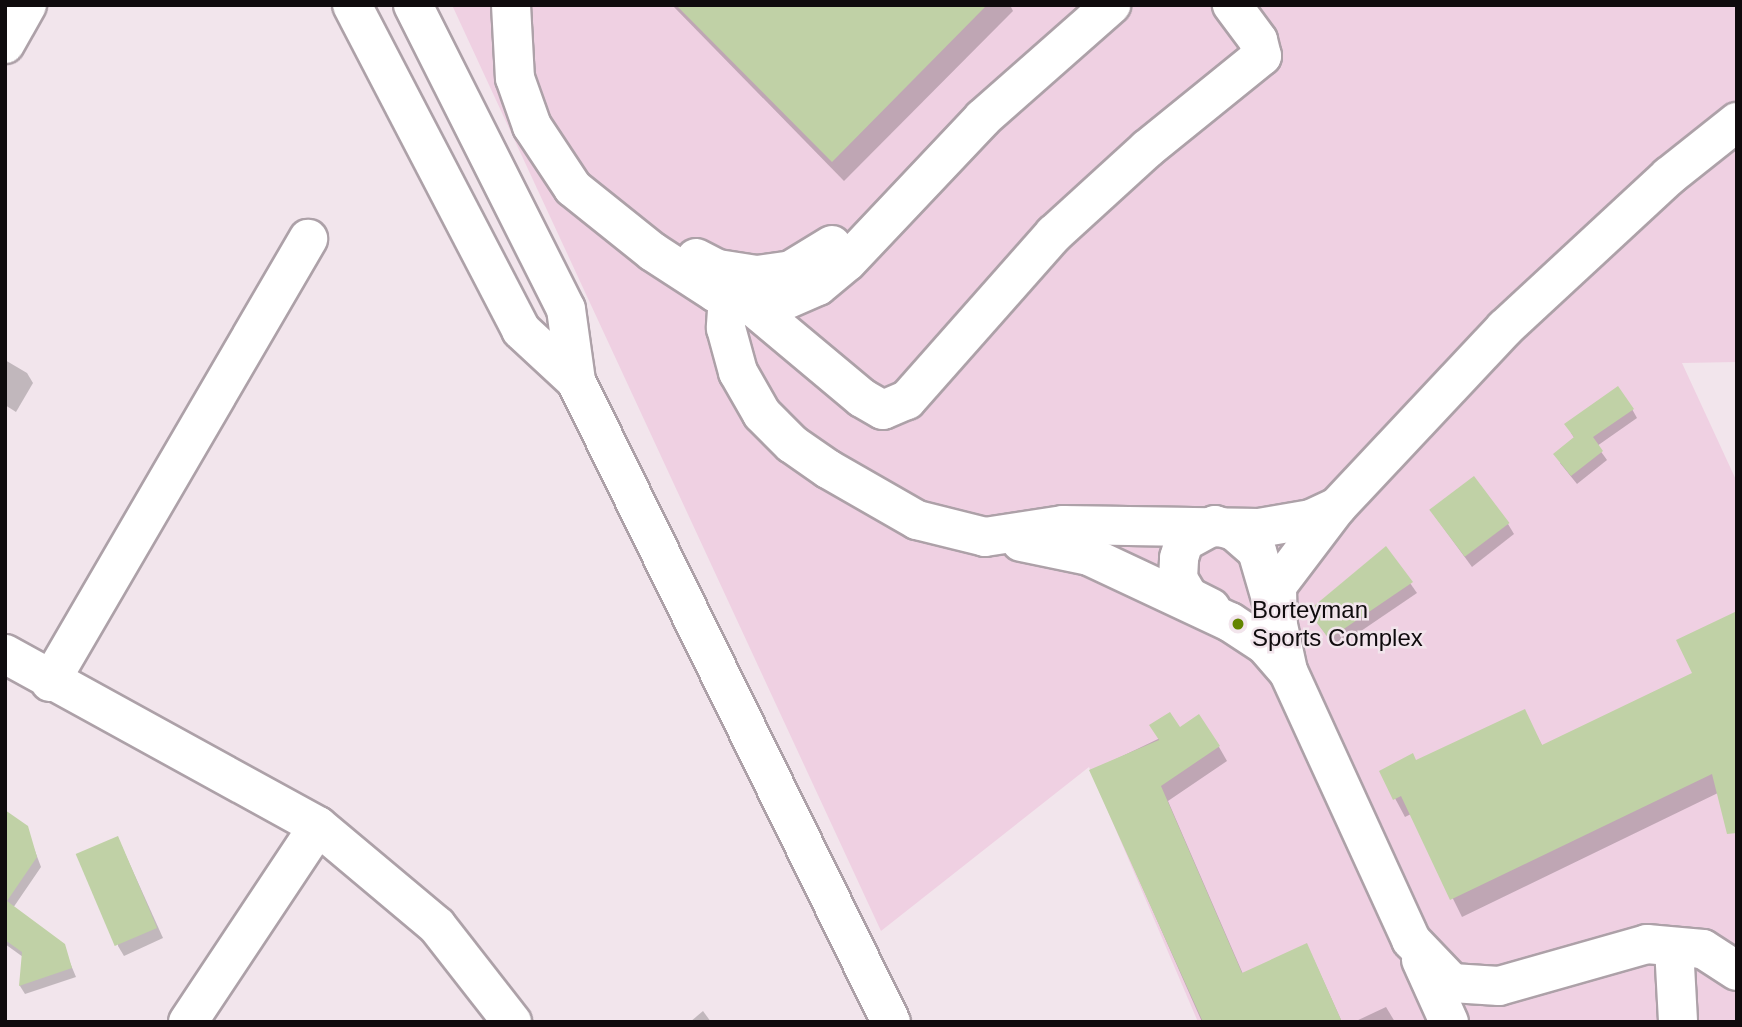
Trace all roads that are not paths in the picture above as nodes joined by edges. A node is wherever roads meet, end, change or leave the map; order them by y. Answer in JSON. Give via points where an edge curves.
{"nodes":[{"id":1,"x":27,"y":5,"type":"edge"},
{"id":2,"x":352,"y":5,"type":"edge"},
{"id":3,"x":511,"y":5,"type":"edge"},
{"id":4,"x":530,"y":5,"type":"edge"},
{"id":5,"x":1086,"y":5,"type":"edge"},
{"id":6,"x":1111,"y":5,"type":"edge"},
{"id":7,"x":1232,"y":5,"type":"edge"},
{"id":8,"x":418,"y":10,"type":"edge"},
{"id":9,"x":5,"y":44,"type":"edge"},
{"id":10,"x":1737,"y":122,"type":"edge"},
{"id":11,"x":308,"y":239,"type":"dead end"},
{"id":12,"x":737,"y":299,"type":"junction"},
{"id":13,"x":576,"y":380,"type":"junction"},
{"id":14,"x":1337,"y":507,"type":"junction"},
{"id":15,"x":1215,"y":525,"type":"junction"},
{"id":16,"x":985,"y":537,"type":"junction"},
{"id":17,"x":1267,"y":579,"type":"junction"},
{"id":18,"x":1217,"y":611,"type":"junction"},
{"id":19,"x":1277,"y":647,"type":"junction"},
{"id":20,"x":5,"y":654,"type":"edge"},
{"id":21,"x":50,"y":682,"type":"junction"},
{"id":22,"x":318,"y":825,"type":"junction"},
{"id":23,"x":1411,"y":940,"type":"junction"},
{"id":24,"x":1674,"y":947,"type":"junction"},
{"id":25,"x":1737,"y":971,"type":"edge"},
{"id":26,"x":188,"y":1022,"type":"edge"},
{"id":27,"x":512,"y":1022,"type":"edge"},
{"id":28,"x":891,"y":1022,"type":"edge"},
{"id":29,"x":1450,"y":1022,"type":"edge"},
{"id":30,"x":1678,"y":1022,"type":"edge"}],
"edges":[{"from":1,"to":9,"type":"street"},
{"from":2,"to":13,"type":"street","via":[[521,330]]},
{"from":3,"to":12,"type":"street","via":[[515,78],[532,126],[551,160],[594,208],[653,252]]},
{"from":4,"to":5,"type":"street","via":[[540,90],[559,131],[588,173],[633,217],[688,254],[718,270],[757,275],[791,270],[822,254],[993,84]]},
{"from":6,"to":12,"type":"street","via":[[983,118],[847,262],[818,286],[780,302]]},
{"from":7,"to":12,"type":"street","via":[[1258,40],[1262,57],[1147,149],[1054,234],[907,400],[883,410],[862,398]]},
{"from":8,"to":13,"type":"street","via":[[566,309]]},
{"from":10,"to":14,"type":"street","via":[[1669,176],[1505,328]]},
{"from":11,"to":21,"type":"street"},
{"from":12,"to":16,"type":"street","via":[[726,328],[738,372],[762,414],[792,444],[916,520]]},
{"from":13,"to":28,"type":"street"},
{"from":14,"to":15,"type":"street","via":[[1311,519],[1259,528]]},
{"from":14,"to":19,"type":"street","via":[[1277,586]]},
{"from":15,"to":16,"type":"street","via":[[1063,526]]},
{"from":15,"to":17,"type":"street","via":[[1234,531],[1257,551]]},
{"from":15,"to":18,"type":"street","via":[[1184,542],[1178,579],[1189,597]]},
{"from":16,"to":19,"type":"street","via":[[1089,556]]},
{"from":17,"to":18,"type":"street","via":[[1262,593],[1247,606]]},
{"from":17,"to":19,"type":"street"},
{"from":18,"to":19,"type":"street"},
{"from":19,"to":23,"type":"street"},
{"from":20,"to":21,"type":"street"},
{"from":21,"to":22,"type":"street"},
{"from":22,"to":26,"type":"street"},
{"from":22,"to":27,"type":"street","via":[[437,926]]},
{"from":23,"to":24,"type":"street","via":[[1452,983],[1499,986],[1647,944]]},
{"from":23,"to":29,"type":"street"},
{"from":24,"to":25,"type":"street","via":[[1703,949]]},
{"from":24,"to":30,"type":"street"}]}
